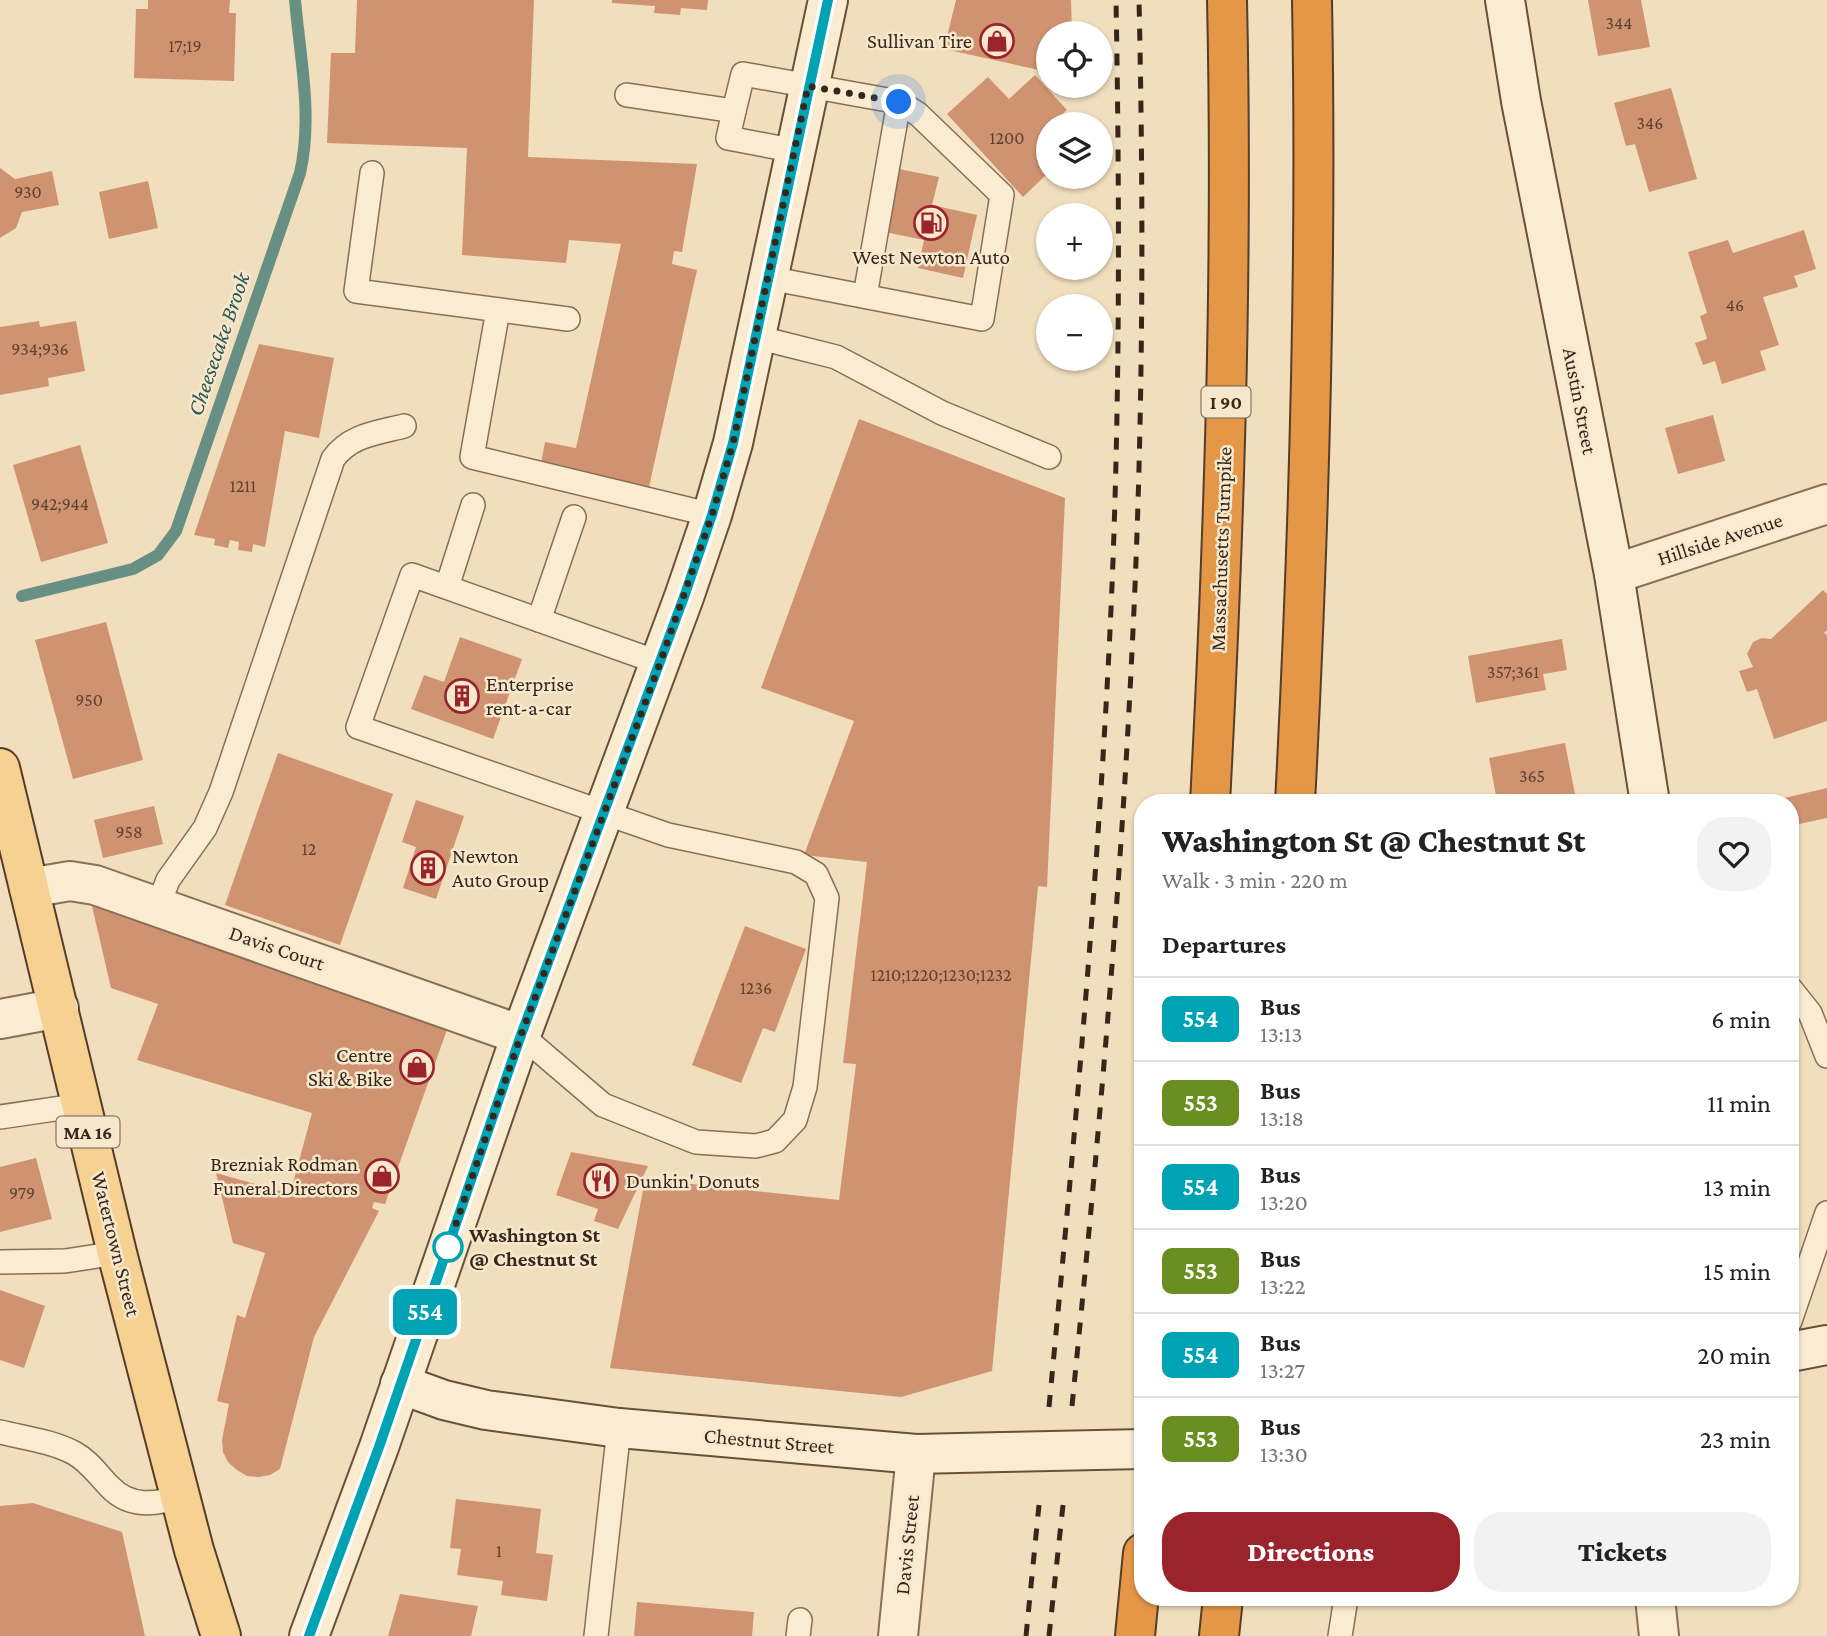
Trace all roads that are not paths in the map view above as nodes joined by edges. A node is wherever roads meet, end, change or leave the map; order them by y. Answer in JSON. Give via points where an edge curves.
{"nodes":[{"id":1,"x":828,"y":0,"type":"edge"},
{"id":2,"x":1227,"y":0,"type":"edge"},
{"id":3,"x":1312,"y":0,"type":"edge"},
{"id":4,"x":1505,"y":0,"type":"edge"},
{"id":5,"x":808,"y":86,"type":"junction"},
{"id":6,"x":626,"y":95,"type":"dead end"},
{"id":7,"x":899,"y":102,"type":"junction"},
{"id":8,"x":734,"y":111,"type":"junction"},
{"id":9,"x":796,"y":151,"type":"junction"},
{"id":10,"x":372,"y":173,"type":"dead end"},
{"id":11,"x":769,"y":278,"type":"junction"},
{"id":12,"x":865,"y":296,"type":"junction"},
{"id":13,"x":498,"y":310,"type":"junction"},
{"id":14,"x":568,"y":319,"type":"dead end"},
{"id":15,"x":756,"y":337,"type":"junction"},
{"id":16,"x":404,"y":426,"type":"dead end"},
{"id":17,"x":1049,"y":457,"type":"dead end"},
{"id":18,"x":1827,"y":504,"type":"edge"},
{"id":19,"x":473,"y":505,"type":"dead end"},
{"id":20,"x":712,"y":515,"type":"junction"},
{"id":21,"x":574,"y":517,"type":"dead end"},
{"id":22,"x":1614,"y":574,"type":"junction"},
{"id":23,"x":447,"y":587,"type":"junction"},
{"id":24,"x":539,"y":620,"type":"junction"},
{"id":25,"x":660,"y":663,"type":"junction"},
{"id":26,"x":0,"y":768,"type":"edge"},
{"id":27,"x":1210,"y":794,"type":"edge"},
{"id":28,"x":1295,"y":794,"type":"edge"},
{"id":29,"x":1649,"y":794,"type":"edge"},
{"id":30,"x":604,"y":813,"type":"junction"},
{"id":31,"x":29,"y":888,"type":"junction"},
{"id":32,"x":158,"y":906,"type":"junction"},
{"id":33,"x":1799,"y":999,"type":"edge"},
{"id":34,"x":59,"y":1008,"type":"junction"},
{"id":35,"x":0,"y":1019,"type":"edge"},
{"id":36,"x":521,"y":1035,"type":"junction"},
{"id":37,"x":1827,"y":1056,"type":"edge"},
{"id":38,"x":82,"y":1105,"type":"junction"},
{"id":39,"x":0,"y":1117,"type":"edge"},
{"id":40,"x":1827,"y":1213,"type":"edge"},
{"id":41,"x":117,"y":1253,"type":"junction"},
{"id":42,"x":0,"y":1262,"type":"edge"},
{"id":43,"x":1799,"y":1295,"type":"edge"},
{"id":44,"x":400,"y":1384,"type":"junction"},
{"id":45,"x":618,"y":1428,"type":"junction"},
{"id":46,"x":0,"y":1432,"type":"edge"},
{"id":47,"x":1134,"y":1449,"type":"edge"},
{"id":48,"x":916,"y":1454,"type":"junction"},
{"id":49,"x":181,"y":1496,"type":"junction"},
{"id":50,"x":1138,"y":1606,"type":"edge"},
{"id":51,"x":1222,"y":1606,"type":"edge"},
{"id":52,"x":1345,"y":1606,"type":"edge"},
{"id":53,"x":1656,"y":1606,"type":"edge"},
{"id":54,"x":220,"y":1636,"type":"edge"},
{"id":55,"x":309,"y":1636,"type":"edge"},
{"id":56,"x":596,"y":1636,"type":"edge"},
{"id":57,"x":898,"y":1636,"type":"edge"},
{"id":58,"x":1135,"y":1636,"type":"edge"},
{"id":59,"x":1219,"y":1636,"type":"edge"},
{"id":60,"x":1340,"y":1636,"type":"edge"},
{"id":61,"x":1659,"y":1636,"type":"edge"}],
"edges":[{"from":1,"to":5,"type":"main road"},
{"from":2,"to":27,"type":"highway","name":"Massachusetts Turnpike","number":"I 90","via":[[1224,507]]},
{"from":3,"to":28,"type":"highway","via":[[1312,393]]},
{"from":4,"to":22,"type":"main road","name":"Austin Street"},
{"from":5,"to":7,"type":"lane"},
{"from":5,"to":8,"type":"lane","via":[[743,74]]},
{"from":5,"to":9,"type":"main road"},
{"from":6,"to":8,"type":"lane"},
{"from":7,"to":12,"type":"lane"},
{"from":7,"to":12,"type":"lane","via":[[918,114],[1002,195],[982,319]]},
{"from":8,"to":9,"type":"lane","via":[[728,138]]},
{"from":9,"to":11,"type":"main road"},
{"from":10,"to":13,"type":"lane","via":[[356,291]]},
{"from":11,"to":12,"type":"lane"},
{"from":11,"to":15,"type":"main road"},
{"from":13,"to":14,"type":"lane"},
{"from":13,"to":20,"type":"lane","via":[[472,457]]},
{"from":15,"to":17,"type":"lane","via":[[836,358],[942,413]]},
{"from":15,"to":20,"type":"main road"},
{"from":16,"to":32,"type":"lane","via":[[353,440],[333,459],[221,792],[205,828],[168,880]]},
{"from":18,"to":22,"type":"main road","name":"Hillside Avenue"},
{"from":19,"to":23,"type":"lane"},
{"from":20,"to":25,"type":"main road"},
{"from":21,"to":24,"type":"lane"},
{"from":22,"to":29,"type":"main road","name":"Austin Street"},
{"from":23,"to":24,"type":"lane"},
{"from":23,"to":30,"type":"lane","via":[[412,575],[358,727]]},
{"from":24,"to":25,"type":"lane"},
{"from":25,"to":30,"type":"main road"},
{"from":26,"to":31,"type":"main road","name":"Watertown Street","number":"MA 16"},
{"from":30,"to":36,"type":"main road"},
{"from":30,"to":36,"type":"lane","via":[[668,835],[796,862],[816,874],[827,898],[805,1087],[795,1120],[775,1140],[756,1146],[696,1142],[603,1105]]},
{"from":31,"to":32,"type":"main road","name":"Davis Court","via":[[79,882]]},
{"from":31,"to":34,"type":"main road","name":"Watertown Street","number":"MA 16"},
{"from":32,"to":36,"type":"main road","name":"Davis Court"},
{"from":33,"to":37,"type":"lane","via":[[1810,1013]]},
{"from":34,"to":35,"type":"main road"},
{"from":34,"to":38,"type":"main road","name":"Watertown Street","number":"MA 16"},
{"from":36,"to":44,"type":"main road"},
{"from":38,"to":39,"type":"lane"},
{"from":38,"to":41,"type":"main road","name":"Watertown Street","number":"MA 16"},
{"from":40,"to":43,"type":"lane"},
{"from":41,"to":42,"type":"lane","via":[[65,1261]]},
{"from":41,"to":49,"type":"main road","name":"Watertown Street","number":"MA 16"},
{"from":44,"to":45,"type":"main road","name":"Chestnut Street","via":[[444,1401],[486,1410]]},
{"from":44,"to":55,"type":"main road"},
{"from":45,"to":48,"type":"main road","name":"Chestnut Street"},
{"from":45,"to":56,"type":"lane"},
{"from":46,"to":49,"type":"lane","via":[[78,1455],[111,1488],[134,1502],[163,1503]]},
{"from":47,"to":48,"type":"main road","name":"Chestnut Street","bridge":true},
{"from":48,"to":57,"type":"main road","name":"Davis Street"},
{"from":49,"to":54,"type":"main road","name":"Watertown Street","number":"MA 16"},
{"from":50,"to":58,"type":"highway"},
{"from":51,"to":59,"type":"highway"},
{"from":52,"to":60,"type":"lane"},
{"from":53,"to":61,"type":"main road"}]}
